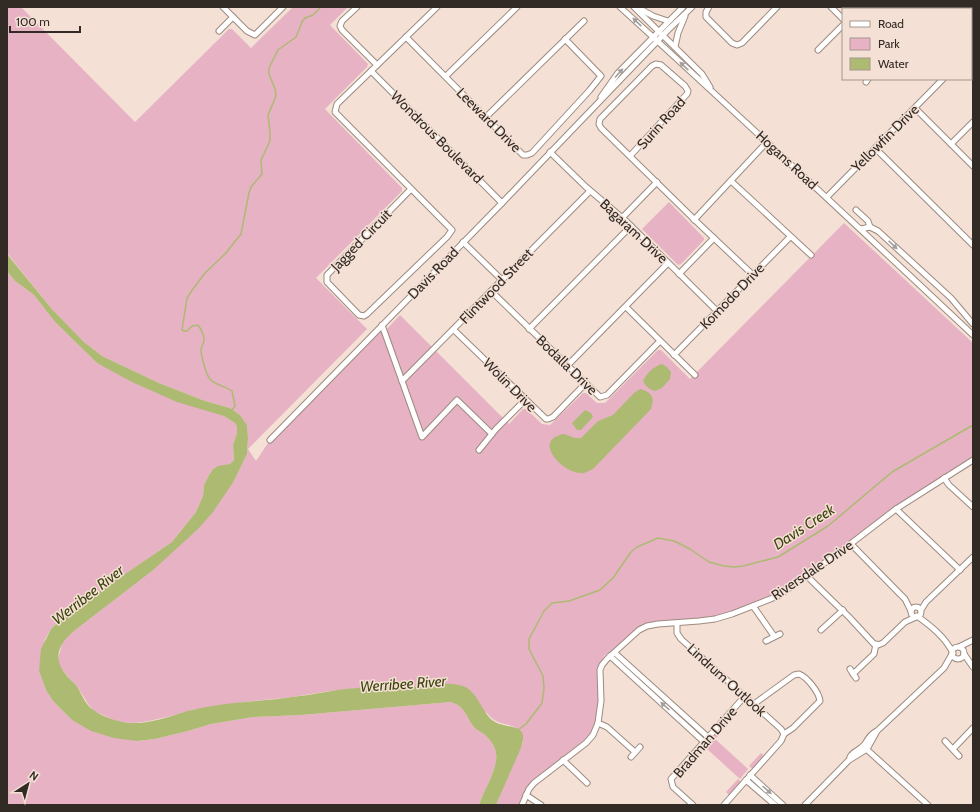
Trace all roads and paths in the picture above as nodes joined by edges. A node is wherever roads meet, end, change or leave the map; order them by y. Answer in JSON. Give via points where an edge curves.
{"nodes":[{"id":1,"x":223,"y":7,"type":"edge"},
{"id":2,"x":283,"y":7,"type":"edge"},
{"id":3,"x":357,"y":7,"type":"edge"},
{"id":4,"x":437,"y":7,"type":"edge"},
{"id":5,"x":517,"y":7,"type":"edge"},
{"id":6,"x":620,"y":7,"type":"edge"},
{"id":7,"x":635,"y":7,"type":"edge"},
{"id":8,"x":683,"y":7,"type":"edge"},
{"id":9,"x":692,"y":7,"type":"edge"},
{"id":10,"x":709,"y":7,"type":"edge"},
{"id":11,"x":777,"y":7,"type":"edge"},
{"id":12,"x":831,"y":7,"type":"edge"},
{"id":13,"x":686,"y":14,"type":"junction"},
{"id":14,"x":233,"y":17,"type":"junction"},
{"id":15,"x":842,"y":18,"type":"edge"},
{"id":16,"x":584,"y":21,"type":"dead end"},
{"id":17,"x":668,"y":22,"type":"junction"},
{"id":18,"x":842,"y":26,"type":"edge"},
{"id":19,"x":219,"y":31,"type":"dead end"},
{"id":20,"x":661,"y":33,"type":"junction"},
{"id":21,"x":406,"y":36,"type":"junction"},
{"id":22,"x":565,"y":39,"type":"junction"},
{"id":23,"x":656,"y":40,"type":"junction"},
{"id":24,"x":675,"y":47,"type":"junction"},
{"id":25,"x":818,"y":50,"type":"dead end"},
{"id":26,"x":377,"y":65,"type":"junction"},
{"id":27,"x":371,"y":71,"type":"junction"},
{"id":28,"x":446,"y":76,"type":"junction"},
{"id":29,"x":941,"y":80,"type":"edge"},
{"id":30,"x":713,"y":92,"type":"junction"},
{"id":31,"x":914,"y":108,"type":"junction"},
{"id":32,"x":486,"y":117,"type":"junction"},
{"id":33,"x":973,"y":122,"type":"edge"},
{"id":34,"x":767,"y":142,"type":"junction"},
{"id":35,"x":951,"y":144,"type":"junction"},
{"id":36,"x":875,"y":148,"type":"junction"},
{"id":37,"x":550,"y":152,"type":"junction"},
{"id":38,"x":630,"y":156,"type":"junction"},
{"id":39,"x":973,"y":166,"type":"edge"},
{"id":40,"x":731,"y":181,"type":"junction"},
{"id":41,"x":656,"y":182,"type":"junction"},
{"id":42,"x":411,"y":189,"type":"junction"},
{"id":43,"x":590,"y":191,"type":"junction"},
{"id":44,"x":827,"y":197,"type":"junction"},
{"id":45,"x":502,"y":203,"type":"junction"},
{"id":46,"x":856,"y":210,"type":"dead end"},
{"id":47,"x":622,"y":218,"type":"junction"},
{"id":48,"x":694,"y":220,"type":"junction"},
{"id":49,"x":631,"y":226,"type":"junction"},
{"id":50,"x":870,"y":227,"type":"junction"},
{"id":51,"x":861,"y":230,"type":"junction"},
{"id":52,"x":790,"y":237,"type":"junction"},
{"id":53,"x":714,"y":238,"type":"junction"},
{"id":54,"x":463,"y":242,"type":"junction"},
{"id":55,"x":973,"y":245,"type":"edge"},
{"id":56,"x":811,"y":256,"type":"dead end"},
{"id":57,"x":668,"y":263,"type":"junction"},
{"id":58,"x":679,"y":274,"type":"junction"},
{"id":59,"x":753,"y":275,"type":"junction"},
{"id":60,"x":502,"y":280,"type":"junction"},
{"id":61,"x":491,"y":291,"type":"junction"},
{"id":62,"x":626,"y":307,"type":"junction"},
{"id":63,"x":717,"y":311,"type":"junction"},
{"id":64,"x":973,"y":324,"type":"edge"},
{"id":65,"x":382,"y":325,"type":"junction"},
{"id":66,"x":529,"y":329,"type":"junction"},
{"id":67,"x":454,"y":330,"type":"junction"},
{"id":68,"x":973,"y":335,"type":"edge"},
{"id":69,"x":660,"y":341,"type":"junction"},
{"id":70,"x":674,"y":355,"type":"junction"},
{"id":71,"x":567,"y":366,"type":"junction"},
{"id":72,"x":695,"y":375,"type":"dead end"},
{"id":73,"x":402,"y":381,"type":"junction"},
{"id":74,"x":585,"y":384,"type":"junction"},
{"id":75,"x":525,"y":400,"type":"junction"},
{"id":76,"x":492,"y":434,"type":"junction"},
{"id":77,"x":270,"y":440,"type":"dead end"},
{"id":78,"x":479,"y":450,"type":"dead end"},
{"id":79,"x":973,"y":460,"type":"edge"},
{"id":80,"x":944,"y":478,"type":"junction"},
{"id":81,"x":973,"y":507,"type":"edge"},
{"id":82,"x":896,"y":509,"type":"junction"},
{"id":83,"x":850,"y":544,"type":"junction"},
{"id":84,"x":973,"y":557,"type":"edge"},
{"id":85,"x":960,"y":570,"type":"junction"},
{"id":86,"x":807,"y":576,"type":"junction"},
{"id":87,"x":753,"y":606,"type":"junction"},
{"id":88,"x":843,"y":610,"type":"junction"},
{"id":89,"x":916,"y":611,"type":"junction"},
{"id":90,"x":676,"y":623,"type":"junction"},
{"id":91,"x":821,"y":630,"type":"dead end"},
{"id":92,"x":780,"y":634,"type":"dead end"},
{"id":93,"x":774,"y":636,"type":"junction"},
{"id":94,"x":766,"y":640,"type":"dead end"},
{"id":95,"x":944,"y":640,"type":"junction"},
{"id":96,"x":973,"y":640,"type":"edge"},
{"id":97,"x":876,"y":644,"type":"junction"},
{"id":98,"x":958,"y":647,"type":"junction"},
{"id":99,"x":615,"y":653,"type":"junction"},
{"id":100,"x":953,"y":653,"type":"junction"},
{"id":101,"x":964,"y":654,"type":"junction"},
{"id":102,"x":610,"y":656,"type":"junction"},
{"id":103,"x":958,"y":659,"type":"junction"},
{"id":104,"x":973,"y":667,"type":"edge"},
{"id":105,"x":944,"y":668,"type":"junction"},
{"id":106,"x":850,"y":669,"type":"dead end"},
{"id":107,"x":642,"y":682,"type":"junction"},
{"id":108,"x":745,"y":696,"type":"junction"},
{"id":109,"x":754,"y":704,"type":"junction"},
{"id":110,"x":598,"y":723,"type":"junction"},
{"id":111,"x":973,"y":728,"type":"edge"},
{"id":112,"x":784,"y":734,"type":"junction"},
{"id":113,"x":706,"y":740,"type":"junction"},
{"id":114,"x":945,"y":741,"type":"dead end"},
{"id":115,"x":640,"y":747,"type":"dead end"},
{"id":116,"x":865,"y":747,"type":"junction"},
{"id":117,"x":953,"y":749,"type":"junction"},
{"id":118,"x":635,"y":752,"type":"junction"},
{"id":119,"x":959,"y":756,"type":"dead end"},
{"id":120,"x":631,"y":757,"type":"dead end"},
{"id":121,"x":563,"y":760,"type":"junction"},
{"id":122,"x":748,"y":778,"type":"junction"},
{"id":123,"x":587,"y":783,"type":"dead end"},
{"id":124,"x":526,"y":795,"type":"junction"},
{"id":125,"x":522,"y":805,"type":"edge"},
{"id":126,"x":541,"y":805,"type":"edge"},
{"id":127,"x":693,"y":805,"type":"edge"},
{"id":128,"x":724,"y":805,"type":"edge"},
{"id":129,"x":774,"y":805,"type":"edge"},
{"id":130,"x":783,"y":805,"type":"edge"},
{"id":131,"x":805,"y":805,"type":"edge"},
{"id":132,"x":928,"y":805,"type":"edge"}],
"edges":[{"from":1,"to":14,"type":"street"},
{"from":2,"to":14,"type":"street","via":[[255,35]]},
{"from":3,"to":26,"type":"street","via":[[340,26]]},
{"from":4,"to":21,"type":"street","name":"Jagged Circuit"},
{"from":5,"to":28,"type":"street"},
{"from":23,"to":6,"type":"street","name":"Hogans Road","one_way":true},
{"from":7,"to":17,"type":"street"},
{"from":7,"to":20,"type":"street","name":"Hogans Road"},
{"from":8,"to":17,"type":"street","name":"Davis Road"},
{"from":9,"to":13,"type":"street","name":"Davis Road"},
{"from":10,"to":11,"type":"street","via":[[706,17],[737,45]]},
{"from":12,"to":15,"type":"street"},
{"from":13,"to":20,"type":"street","name":"Davis Road"},
{"from":13,"to":24,"type":"street"},
{"from":14,"to":19,"type":"street"},
{"from":16,"to":22,"type":"street"},
{"from":17,"to":20,"type":"street","name":"Davis Road"},
{"from":18,"to":25,"type":"street"},
{"from":20,"to":23,"type":"street","name":"Davis Road"},
{"from":20,"to":24,"type":"street","name":"Hogans Road"},
{"from":21,"to":26,"type":"street","name":"Jagged Circuit"},
{"from":21,"to":28,"type":"street","name":"Leeward Drive"},
{"from":22,"to":32,"type":"street"},
{"from":22,"to":32,"type":"street","name":"Leeward Drive","via":[[601,76],[532,153],[523,154]]},
{"from":30,"to":23,"type":"street","name":"Hogans Road","one_way":true},
{"from":23,"to":37,"type":"street","name":"Davis Road"},
{"from":24,"to":30,"type":"street","name":"Hogans Road","via":[[702,74]]},
{"from":26,"to":27,"type":"street","name":"Jagged Circuit"},
{"from":27,"to":42,"type":"street","name":"Jagged Circuit","via":[[337,104],[335,112]]},
{"from":27,"to":45,"type":"street","name":"Wondrous Boulevard"},
{"from":28,"to":32,"type":"street","name":"Leeward Drive"},
{"from":29,"to":31,"type":"street","name":"Yellowfin Drive"},
{"from":30,"to":34,"type":"street","name":"Hogans Road"},
{"from":31,"to":35,"type":"street"},
{"from":31,"to":36,"type":"street","name":"Yellowfin Drive"},
{"from":33,"to":35,"type":"street"},
{"from":34,"to":40,"type":"street"},
{"from":34,"to":44,"type":"street","name":"Hogans Road"},
{"from":35,"to":39,"type":"street"},
{"from":36,"to":44,"type":"street","name":"Yellowfin Drive"},
{"from":36,"to":55,"type":"street"},
{"from":37,"to":43,"type":"street","name":"Bagaram Drive"},
{"from":37,"to":45,"type":"street","name":"Davis Road"},
{"from":38,"to":38,"type":"street","name":"Surin Road","via":[[687,94],[685,86],[661,65],[652,66],[599,121],[602,128]]},
{"from":38,"to":41,"type":"street","name":"Surin Road"},
{"from":40,"to":48,"type":"street"},
{"from":40,"to":52,"type":"street"},
{"from":41,"to":47,"type":"street"},
{"from":41,"to":48,"type":"street","name":"Surin Road"},
{"from":42,"to":42,"type":"street","name":"Jagged Circuit","via":[[452,230],[367,314],[359,315],[327,282],[327,275]]},
{"from":43,"to":47,"type":"street","name":"Bagaram Drive"},
{"from":43,"to":60,"type":"street","name":"Flintwood Street"},
{"from":44,"to":51,"type":"street","name":"Hogans Road"},
{"from":45,"to":54,"type":"street","name":"Davis Road"},
{"from":46,"to":50,"type":"street"},
{"from":47,"to":49,"type":"street","name":"Bagaram Drive"},
{"from":48,"to":53,"type":"street","name":"Surin Road"},
{"from":49,"to":57,"type":"street","name":"Bagaram Drive"},
{"from":49,"to":66,"type":"street"},
{"from":50,"to":51,"type":"street"},
{"from":50,"to":64,"type":"street","one_way":true,"via":[[878,231],[951,298]]},
{"from":51,"to":68,"type":"street","name":"Hogans Road"},
{"from":52,"to":56,"type":"street"},
{"from":52,"to":59,"type":"street","name":"Komodo Drive"},
{"from":53,"to":58,"type":"street"},
{"from":53,"to":59,"type":"street","name":"Surin Road"},
{"from":54,"to":60,"type":"street"},
{"from":54,"to":65,"type":"street","name":"Davis Road"},
{"from":57,"to":58,"type":"street","name":"Bagaram Drive"},
{"from":57,"to":62,"type":"street"},
{"from":58,"to":63,"type":"street","name":"Bagaram Drive"},
{"from":59,"to":63,"type":"street","name":"Komodo Drive"},
{"from":60,"to":61,"type":"street","name":"Flintwood Street"},
{"from":61,"to":66,"type":"street","name":"Bodalla Drive"},
{"from":61,"to":67,"type":"street","name":"Flintwood Street"},
{"from":62,"to":69,"type":"street"},
{"from":62,"to":71,"type":"street"},
{"from":63,"to":70,"type":"street","name":"Komodo Drive"},
{"from":65,"to":73,"type":"street"},
{"from":65,"to":77,"type":"street","name":"Davis Road"},
{"from":66,"to":71,"type":"street","name":"Bodalla Drive"},
{"from":67,"to":73,"type":"street","name":"Flintwood Street"},
{"from":67,"to":75,"type":"street","name":"Wolin Drive"},
{"from":69,"to":70,"type":"street"},
{"from":69,"to":74,"type":"street","name":"Bodalla Drive","via":[[602,398]]},
{"from":70,"to":72,"type":"street"},
{"from":71,"to":74,"type":"street","name":"Bodalla Drive"},
{"from":73,"to":76,"type":"street","via":[[422,437],[457,400]]},
{"from":74,"to":75,"type":"street","name":"Wolin Drive","via":[[548,419],[542,417]]},
{"from":75,"to":76,"type":"street"},
{"from":76,"to":78,"type":"street"},
{"from":79,"to":80,"type":"street","name":"Riversdale Drive"},
{"from":80,"to":81,"type":"street"},
{"from":80,"to":82,"type":"street","name":"Riversdale Drive"},
{"from":82,"to":83,"type":"street","name":"Riversdale Drive"},
{"from":82,"to":85,"type":"street"},
{"from":83,"to":86,"type":"street","name":"Riversdale Drive"},
{"from":83,"to":89,"type":"street"},
{"from":84,"to":85,"type":"street"},
{"from":85,"to":89,"type":"street"},
{"from":86,"to":87,"type":"street","name":"Riversdale Drive","via":[[778,596]]},
{"from":86,"to":88,"type":"street"},
{"from":87,"to":90,"type":"street","name":"Riversdale Drive","via":[[715,619]]},
{"from":87,"to":93,"type":"street"},
{"from":88,"to":91,"type":"street"},
{"from":88,"to":97,"type":"street","via":[[870,641]]},
{"from":89,"to":95,"type":"street"},
{"from":89,"to":97,"type":"street","via":[[883,643]]},
{"from":90,"to":99,"type":"street","name":"Riversdale Drive","via":[[643,628]]},
{"from":90,"to":108,"type":"street","name":"Lindrum Outlook","via":[[677,633],[681,639]]},
{"from":92,"to":93,"type":"street"},
{"from":93,"to":94,"type":"street"},
{"from":95,"to":98,"type":"street"},
{"from":95,"to":100,"type":"street"},
{"from":96,"to":98,"type":"street"},
{"from":96,"to":101,"type":"street"},
{"from":97,"to":106,"type":"street","via":[[874,654],[855,676]]},
{"from":98,"to":100,"type":"street"},
{"from":98,"to":101,"type":"street","via":[[963,649]]},
{"from":99,"to":102,"type":"street","name":"Riversdale Drive"},
{"from":99,"to":107,"type":"street"},
{"from":100,"to":103,"type":"street"},
{"from":100,"to":105,"type":"street"},
{"from":101,"to":103,"type":"street"},
{"from":101,"to":104,"type":"street"},
{"from":102,"to":107,"type":"street"},
{"from":102,"to":110,"type":"street","via":[[601,668]]},
{"from":103,"to":104,"type":"street"},
{"from":103,"to":105,"type":"street"},
{"from":105,"to":116,"type":"street","via":[[869,736]]},
{"from":107,"to":113,"type":"street"},
{"from":108,"to":109,"type":"street","name":"Lindrum Outlook"},
{"from":108,"to":113,"type":"street","name":"Bradman Drive"},
{"from":109,"to":112,"type":"street","name":"Lindrum Outlook"},
{"from":109,"to":112,"type":"street","via":[[794,675],[805,677],[820,701]]},
{"from":110,"to":118,"type":"street","via":[[607,727]]},
{"from":110,"to":121,"type":"street","via":[[591,737]]},
{"from":111,"to":117,"type":"street"},
{"from":112,"to":122,"type":"street","via":[[781,741]]},
{"from":113,"to":127,"type":"street","name":"Bradman Drive","via":[[671,779],[673,787]]},
{"from":114,"to":117,"type":"street"},
{"from":115,"to":118,"type":"street"},
{"from":116,"to":131,"type":"street","via":[[854,752]]},
{"from":116,"to":132,"type":"street"},
{"from":117,"to":119,"type":"street"},
{"from":118,"to":120,"type":"street"},
{"from":121,"to":123,"type":"street"},
{"from":121,"to":124,"type":"street","via":[[534,783]]},
{"from":122,"to":128,"type":"street"},
{"from":122,"to":129,"type":"street"},
{"from":122,"to":130,"type":"street","one_way":true},
{"from":124,"to":125,"type":"street"},
{"from":124,"to":126,"type":"street"}]}
